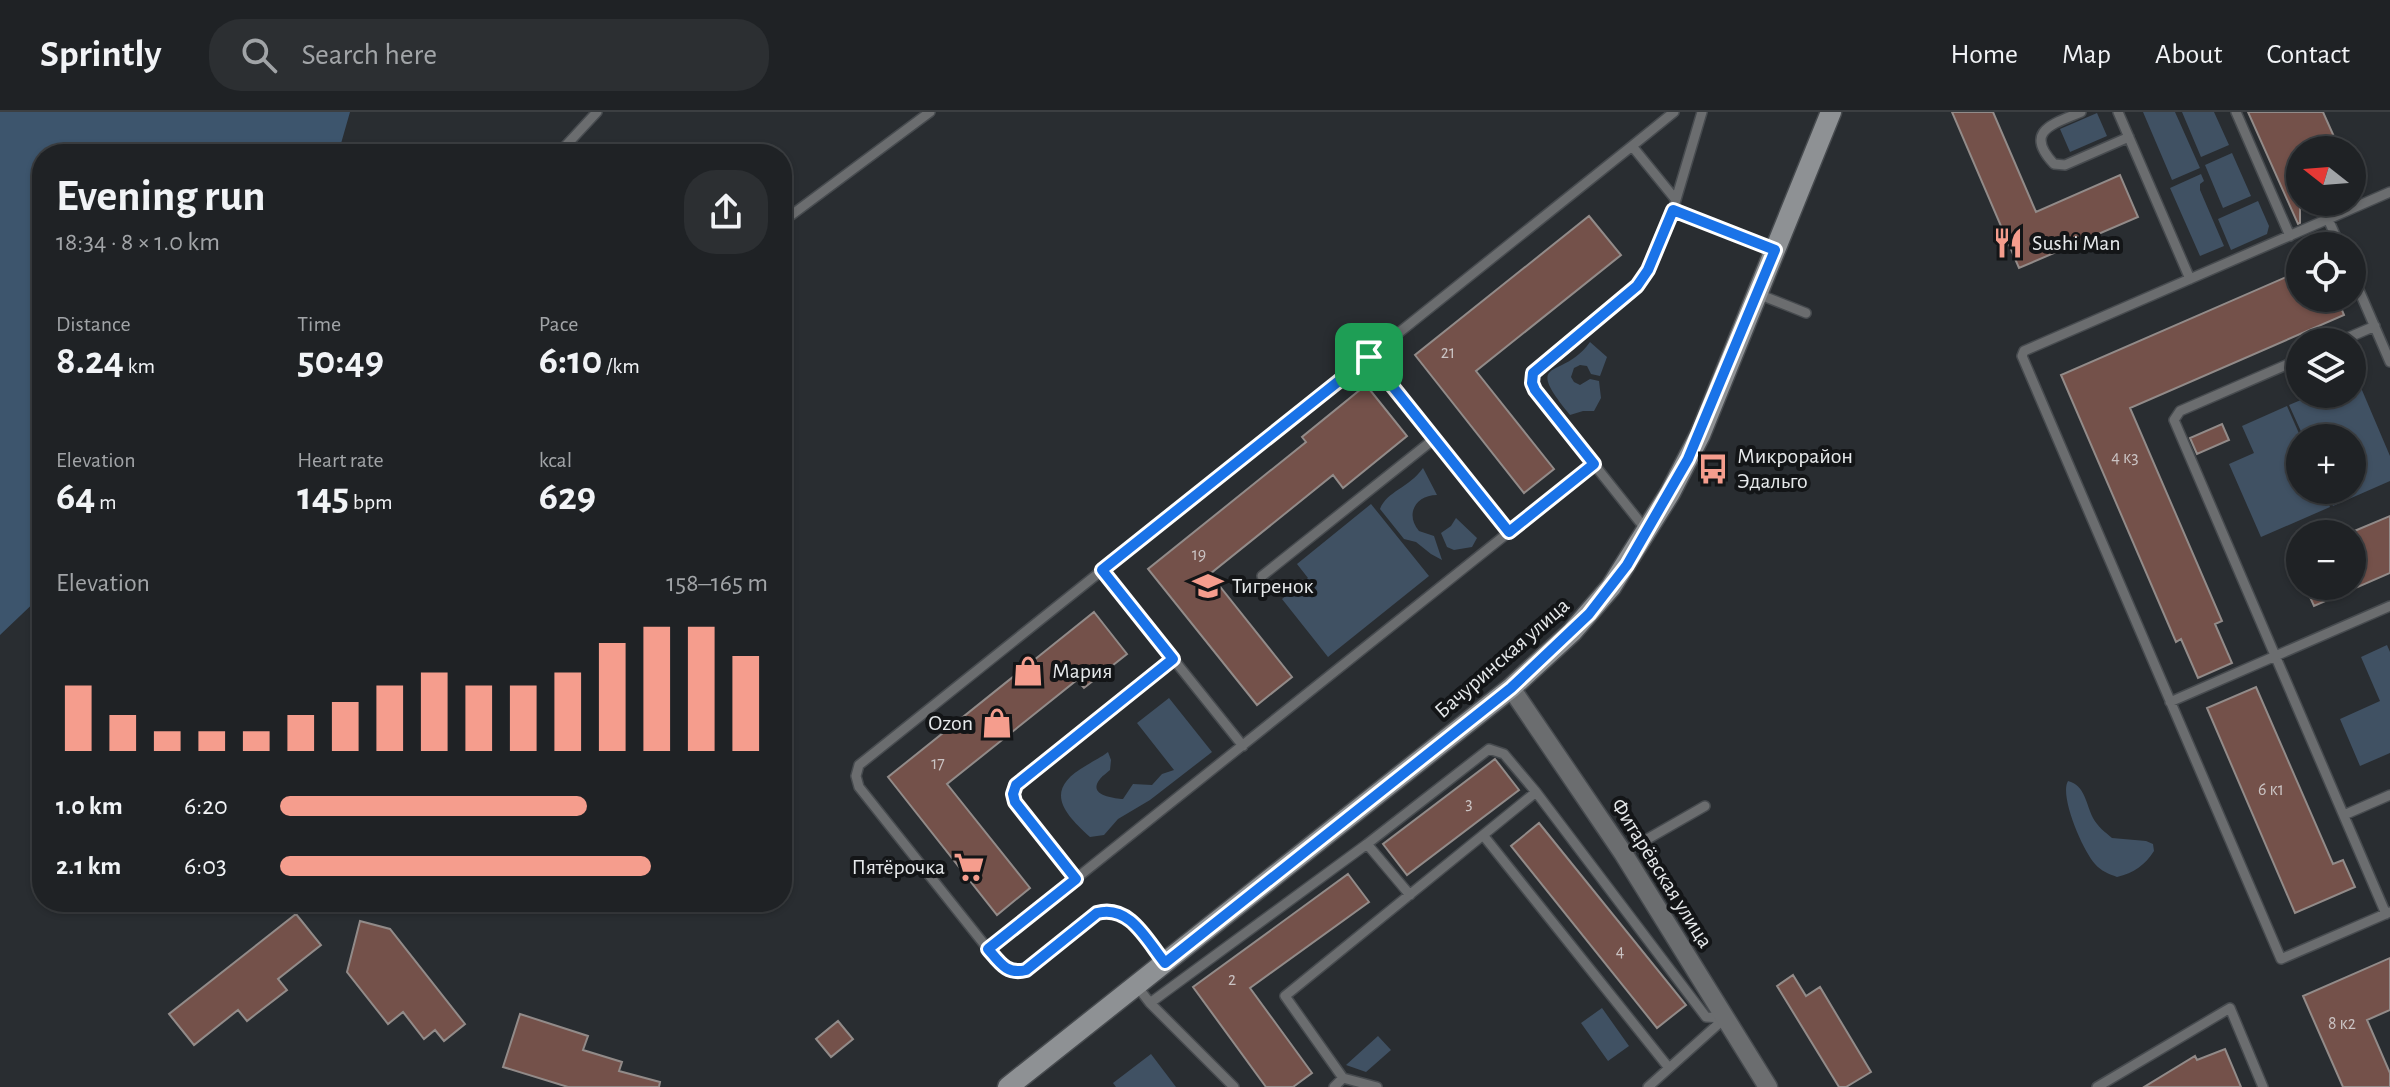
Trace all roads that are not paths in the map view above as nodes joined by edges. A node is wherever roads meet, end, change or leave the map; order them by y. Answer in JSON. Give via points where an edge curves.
{"nodes":[{"id":1,"x":597,"y":112,"type":"edge"},
{"id":2,"x":930,"y":112,"type":"edge"},
{"id":3,"x":1674,"y":112,"type":"edge"},
{"id":4,"x":1702,"y":112,"type":"edge"},
{"id":5,"x":1831,"y":112,"type":"edge"},
{"id":6,"x":2081,"y":112,"type":"edge"},
{"id":7,"x":2118,"y":112,"type":"edge"},
{"id":8,"x":2236,"y":112,"type":"edge"},
{"id":9,"x":2129,"y":137,"type":"junction"},
{"id":10,"x":567,"y":144,"type":"edge"},
{"id":11,"x":1632,"y":146,"type":"junction"},
{"id":12,"x":2390,"y":192,"type":"edge"},
{"id":13,"x":1674,"y":205,"type":"junction"},
{"id":14,"x":792,"y":215,"type":"edge"},
{"id":15,"x":2328,"y":219,"type":"junction"},
{"id":16,"x":2288,"y":232,"type":"edge"},
{"id":17,"x":2299,"y":232,"type":"edge"},
{"id":18,"x":2334,"y":232,"type":"edge"},
{"id":19,"x":2286,"y":238,"type":"edge"},
{"id":20,"x":1775,"y":250,"type":"junction"},
{"id":21,"x":2190,"y":279,"type":"junction"},
{"id":22,"x":1758,"y":294,"type":"junction"},
{"id":23,"x":2366,"y":306,"type":"edge"},
{"id":24,"x":1806,"y":313,"type":"dead end"},
{"id":25,"x":2375,"y":326,"type":"junction"},
{"id":26,"x":2366,"y":330,"type":"edge"},
{"id":27,"x":1369,"y":357,"type":"junction"},
{"id":28,"x":2390,"y":362,"type":"edge"},
{"id":29,"x":2286,"y":365,"type":"edge"},
{"id":30,"x":1434,"y":439,"type":"junction"},
{"id":31,"x":1594,"y":464,"type":"junction"},
{"id":32,"x":1647,"y":531,"type":"junction"},
{"id":33,"x":1509,"y":532,"type":"junction"},
{"id":34,"x":1102,"y":570,"type":"junction"},
{"id":35,"x":1262,"y":576,"type":"dead end"},
{"id":36,"x":2390,"y":606,"type":"edge"},
{"id":37,"x":2275,"y":656,"type":"junction"},
{"id":38,"x":1173,"y":659,"type":"junction"},
{"id":39,"x":1511,"y":688,"type":"junction"},
{"id":40,"x":2170,"y":702,"type":"junction"},
{"id":41,"x":1243,"y":746,"type":"junction"},
{"id":42,"x":1536,"y":792,"type":"junction"},
{"id":43,"x":2390,"y":795,"type":"edge"},
{"id":44,"x":1705,"y":806,"type":"dead end"},
{"id":45,"x":2344,"y":815,"type":"junction"},
{"id":46,"x":1483,"y":835,"type":"junction"},
{"id":47,"x":1367,"y":844,"type":"junction"},
{"id":48,"x":1623,"y":853,"type":"junction"},
{"id":49,"x":1076,"y":879,"type":"junction"},
{"id":50,"x":1410,"y":895,"type":"junction"},
{"id":51,"x":2388,"y":913,"type":"edge"},
{"id":52,"x":988,"y":949,"type":"junction"},
{"id":53,"x":1165,"y":963,"type":"junction"},
{"id":54,"x":1137,"y":986,"type":"junction"},
{"id":55,"x":1150,"y":1003,"type":"junction"},
{"id":56,"x":1725,"y":1018,"type":"junction"},
{"id":57,"x":1669,"y":1068,"type":"junction"},
{"id":58,"x":1343,"y":1078,"type":"junction"},
{"id":59,"x":1008,"y":1087,"type":"edge"},
{"id":60,"x":1234,"y":1087,"type":"edge"},
{"id":61,"x":1334,"y":1087,"type":"edge"},
{"id":62,"x":1377,"y":1087,"type":"edge"},
{"id":63,"x":1648,"y":1087,"type":"edge"},
{"id":64,"x":1768,"y":1087,"type":"edge"},
{"id":65,"x":2097,"y":1087,"type":"edge"},
{"id":66,"x":2263,"y":1087,"type":"edge"}],
"edges":[{"from":1,"to":10,"type":"lane"},
{"from":2,"to":14,"type":"lane"},
{"from":3,"to":11,"type":"lane"},
{"from":4,"to":13,"type":"lane"},
{"from":5,"to":20,"type":"street","name":"Бачуринская улица"},
{"from":6,"to":9,"type":"lane","via":[[2042,133],[2054,164],[2065,165]]},
{"from":7,"to":9,"type":"lane"},
{"from":8,"to":16,"type":"lane"},
{"from":9,"to":21,"type":"lane"},
{"from":11,"to":13,"type":"lane"},
{"from":11,"to":27,"type":"lane"},
{"from":12,"to":15,"type":"lane"},
{"from":13,"to":20,"type":"lane"},
{"from":13,"to":31,"type":"lane","via":[[1637,286],[1532,376],[1535,390]]},
{"from":15,"to":17,"type":"lane"},
{"from":15,"to":18,"type":"lane"},
{"from":19,"to":21,"type":"lane"},
{"from":20,"to":22,"type":"street","name":"Бачуринская улица"},
{"from":21,"to":40,"type":"lane","via":[[2022,356]]},
{"from":22,"to":24,"type":"lane"},
{"from":22,"to":32,"type":"street","name":"Бачуринская улица","via":[[1700,435]]},
{"from":23,"to":25,"type":"lane"},
{"from":25,"to":26,"type":"lane"},
{"from":25,"to":28,"type":"lane"},
{"from":27,"to":30,"type":"lane"},
{"from":27,"to":34,"type":"lane"},
{"from":29,"to":37,"type":"lane","via":[[2174,417]]},
{"from":30,"to":33,"type":"lane"},
{"from":30,"to":35,"type":"lane"},
{"from":31,"to":32,"type":"lane"},
{"from":31,"to":33,"type":"lane"},
{"from":32,"to":39,"type":"street","name":"Бачуринская улица","via":[[1589,614]]},
{"from":33,"to":41,"type":"lane"},
{"from":34,"to":38,"type":"lane"},
{"from":34,"to":52,"type":"lane","via":[[856,771],[859,787]]},
{"from":36,"to":37,"type":"lane"},
{"from":37,"to":40,"type":"lane"},
{"from":37,"to":45,"type":"lane"},
{"from":38,"to":41,"type":"lane"},
{"from":38,"to":49,"type":"lane","via":[[1016,785],[1015,802]]},
{"from":39,"to":48,"type":"street","name":"Фитарёвская улица"},
{"from":39,"to":53,"type":"street","name":"Бачуринская улица"},
{"from":40,"to":51,"type":"lane","via":[[2281,959]]},
{"from":41,"to":49,"type":"lane"},
{"from":42,"to":46,"type":"lane"},
{"from":42,"to":47,"type":"lane","via":[[1504,754],[1489,749]]},
{"from":42,"to":56,"type":"lane","via":[[1706,1017]]},
{"from":43,"to":45,"type":"lane"},
{"from":44,"to":48,"type":"lane"},
{"from":45,"to":51,"type":"lane"},
{"from":46,"to":50,"type":"lane"},
{"from":46,"to":57,"type":"lane"},
{"from":47,"to":50,"type":"lane"},
{"from":47,"to":55,"type":"lane"},
{"from":48,"to":56,"type":"street","name":"Фитарёвская улица"},
{"from":49,"to":52,"type":"lane"},
{"from":50,"to":58,"type":"lane","via":[[1285,996]]},
{"from":52,"to":53,"type":"lane","via":[[1008,970],[1026,970],[1097,913],[1108,911],[1128,917]]},
{"from":53,"to":54,"type":"street","name":"Бачуринская улица"},
{"from":54,"to":55,"type":"lane"},
{"from":54,"to":59,"type":"street","name":"Бачуринская улица"},
{"from":55,"to":60,"type":"lane"},
{"from":56,"to":57,"type":"lane"},
{"from":56,"to":64,"type":"street","name":"Фитарёвская улица"},
{"from":57,"to":63,"type":"lane"},
{"from":58,"to":61,"type":"lane"},
{"from":58,"to":62,"type":"lane"},
{"from":65,"to":66,"type":"lane","via":[[2230,1008]]}]}
